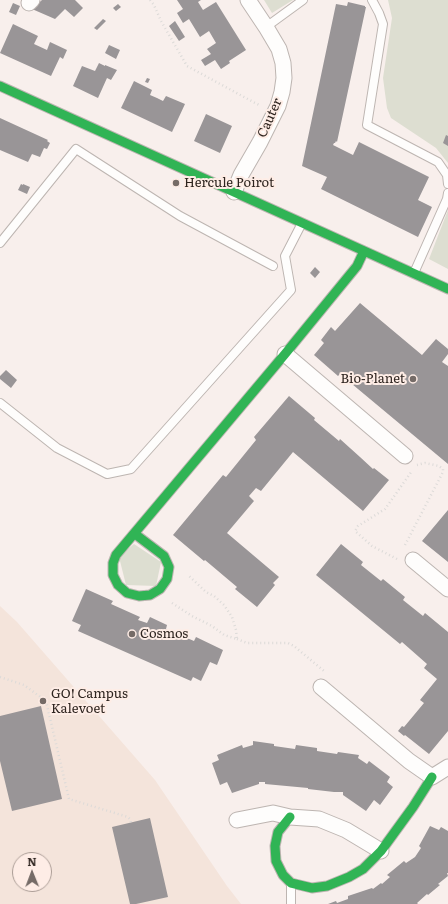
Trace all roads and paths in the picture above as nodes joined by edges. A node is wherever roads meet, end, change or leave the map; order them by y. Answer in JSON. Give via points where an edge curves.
{"nodes":[{"id":1,"x":150,"y":0,"type":"edge"},
{"id":2,"x":248,"y":0,"type":"edge"},
{"id":3,"x":303,"y":0,"type":"edge"},
{"id":4,"x":372,"y":0,"type":"edge"},
{"id":5,"x":266,"y":27,"type":"junction"},
{"id":6,"x":0,"y":86,"type":"edge"},
{"id":7,"x":278,"y":106,"type":"junction"},
{"id":8,"x":448,"y":184,"type":"edge"},
{"id":9,"x":234,"y":192,"type":"junction"},
{"id":10,"x":448,"y":193,"type":"edge"},
{"id":11,"x":302,"y":223,"type":"junction"},
{"id":12,"x":0,"y":243,"type":"edge"},
{"id":13,"x":364,"y":251,"type":"junction"},
{"id":14,"x":273,"y":266,"type":"dead end"},
{"id":15,"x":414,"y":273,"type":"junction"},
{"id":16,"x":448,"y":289,"type":"edge"},
{"id":17,"x":285,"y":354,"type":"junction"},
{"id":18,"x":0,"y":403,"type":"edge"},
{"id":19,"x":405,"y":456,"type":"dead end"},
{"id":20,"x":135,"y":534,"type":"junction"},
{"id":21,"x":405,"y":556,"type":"junction"},
{"id":22,"x":186,"y":574,"type":"dead end"},
{"id":23,"x":448,"y":589,"type":"edge"},
{"id":24,"x":168,"y":599,"type":"dead end"},
{"id":25,"x":237,"y":639,"type":"junction"},
{"id":26,"x":0,"y":676,"type":"edge"},
{"id":27,"x":325,"y":681,"type":"joint"},
{"id":28,"x":448,"y":767,"type":"edge"},
{"id":29,"x":432,"y":777,"type":"junction"},
{"id":30,"x":290,"y":817,"type":"junction"},
{"id":31,"x":237,"y":820,"type":"dead end"},
{"id":32,"x":130,"y":823,"type":"dead end"},
{"id":33,"x":381,"y":851,"type":"junction"},
{"id":34,"x":291,"y":883,"type":"junction"},
{"id":35,"x":291,"y":904,"type":"edge"}],
"edges":[{"from":1,"to":7,"type":"path","via":[[187,66],[259,105]]},
{"from":2,"to":5,"type":"street","name":"Cauter"},
{"from":3,"to":5,"type":"lane"},
{"from":4,"to":8,"type":"lane","via":[[383,24],[367,125],[438,162],[447,175]]},
{"from":5,"to":7,"type":"street","name":"Cauter","via":[[283,63],[284,78]]},
{"from":6,"to":9,"type":"street"},
{"from":7,"to":9,"type":"street","name":"Cauter"},
{"from":9,"to":11,"type":"street"},
{"from":10,"to":15,"type":"lane"},
{"from":11,"to":13,"type":"street"},
{"from":11,"to":18,"type":"lane","via":[[285,256],[291,290],[131,469],[107,474],[75,458],[57,448]]},
{"from":12,"to":14,"type":"lane","via":[[76,149],[180,216]]},
{"from":13,"to":15,"type":"street"},
{"from":13,"to":17,"type":"street","via":[[356,266]]},
{"from":15,"to":16,"type":"street"},
{"from":17,"to":19,"type":"street"},
{"from":17,"to":20,"type":"street"},
{"from":20,"to":20,"type":"street","via":[[116,555],[113,575],[118,585],[127,593],[150,595],[160,589],[167,579],[169,567],[164,556]]},
{"from":21,"to":21,"type":"path","via":[[443,472],[439,466],[424,463],[415,466],[384,508],[358,526],[355,531],[372,546],[399,559]]},
{"from":21,"to":23,"type":"street"},
{"from":22,"to":25,"type":"path","via":[[224,605],[232,617]]},
{"from":24,"to":25,"type":"path","via":[[224,635]]},
{"from":25,"to":27,"type":"path","via":[[247,643],[288,643],[294,646]]},
{"from":26,"to":32,"type":"path","via":[[24,685],[46,701],[69,799],[128,816]]},
{"from":27,"to":29,"type":"street","via":[[409,761]]},
{"from":28,"to":29,"type":"street"},
{"from":29,"to":33,"type":"street"},
{"from":30,"to":31,"type":"street","via":[[273,813]]},
{"from":30,"to":33,"type":"street","via":[[318,819],[346,830]]},
{"from":30,"to":34,"type":"street","via":[[278,832],[275,846],[276,861],[283,875]]},
{"from":33,"to":34,"type":"street","via":[[363,869],[327,886],[312,888]]},
{"from":34,"to":35,"type":"lane"}]}
